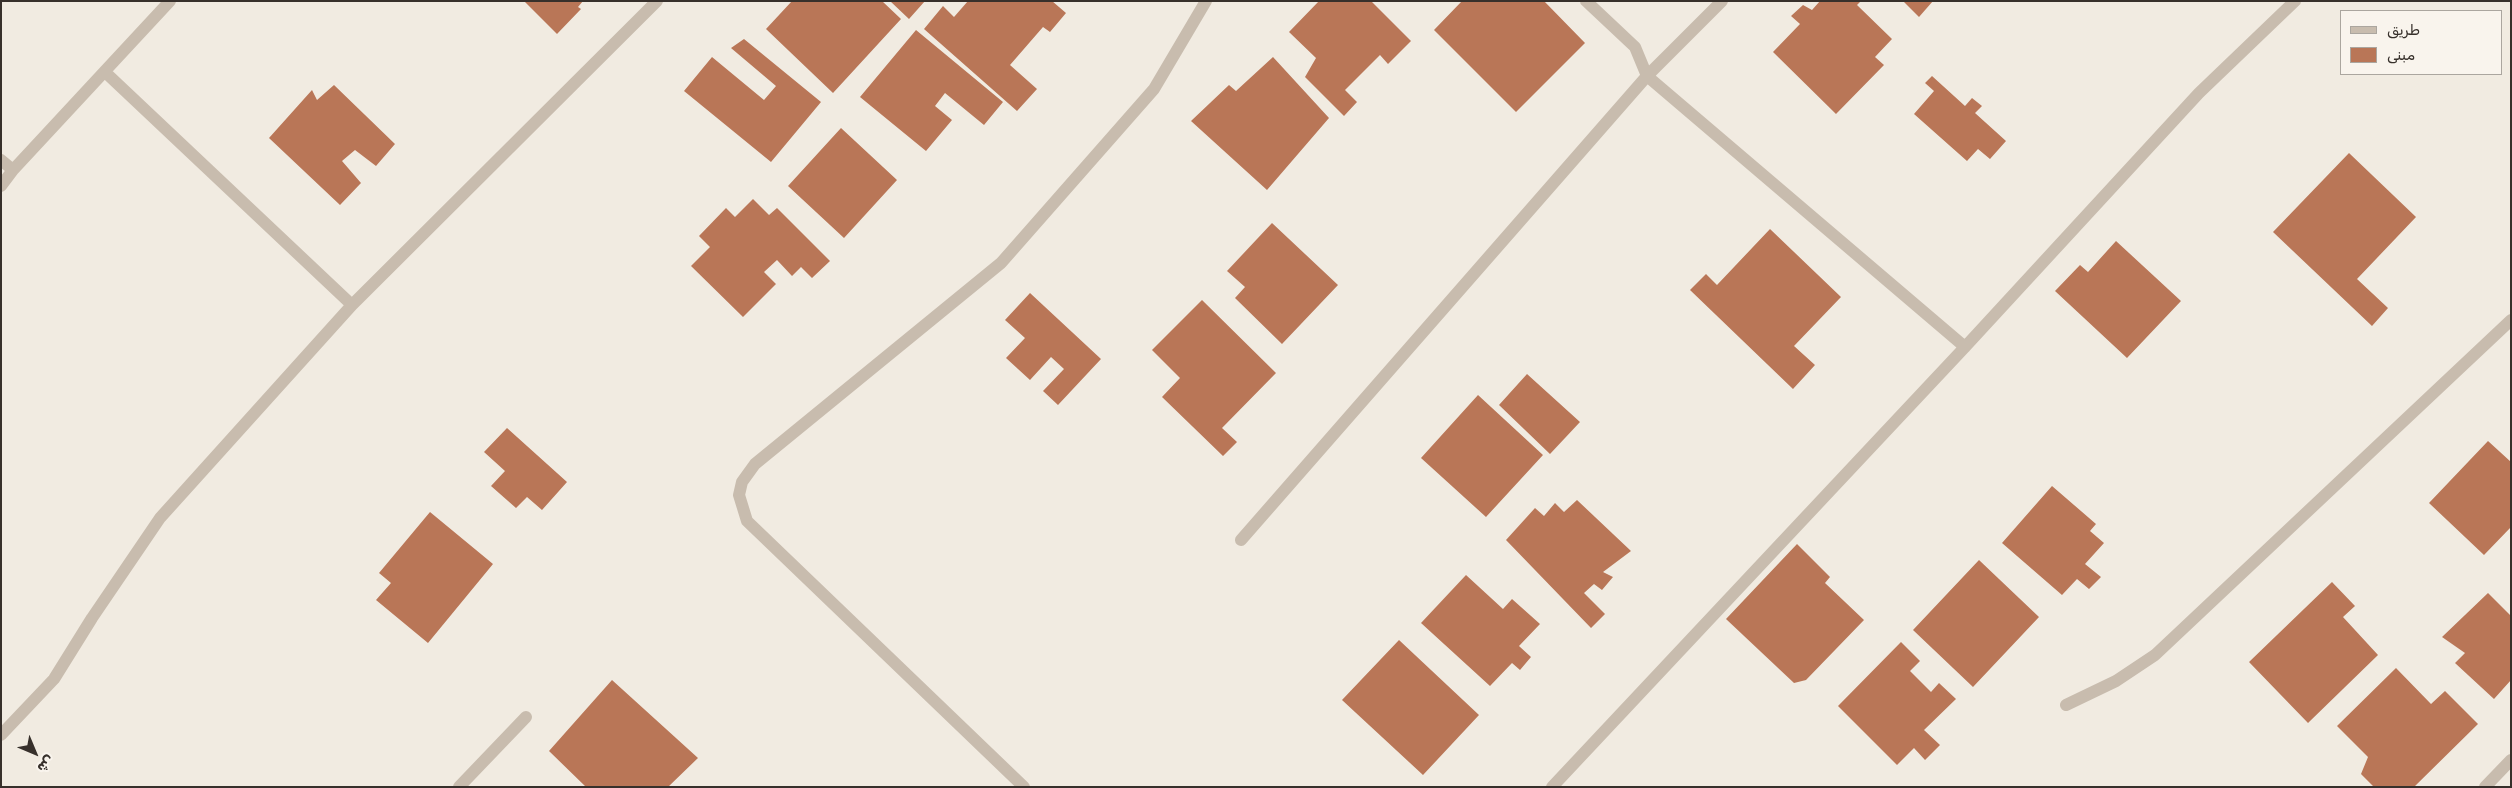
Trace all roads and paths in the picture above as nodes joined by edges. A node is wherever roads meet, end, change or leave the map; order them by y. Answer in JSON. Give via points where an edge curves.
{"nodes":[{"id":1,"x":170,"y":1,"type":"edge"},
{"id":2,"x":658,"y":1,"type":"edge"},
{"id":3,"x":1206,"y":1,"type":"edge"},
{"id":4,"x":1586,"y":1,"type":"edge"},
{"id":5,"x":1722,"y":1,"type":"edge"},
{"id":6,"x":2295,"y":1,"type":"edge"},
{"id":7,"x":105,"y":72,"type":"junction"},
{"id":8,"x":1647,"y":76,"type":"junction"},
{"id":9,"x":1,"y":160,"type":"edge"},
{"id":10,"x":13,"y":170,"type":"junction"},
{"id":11,"x":1,"y":186,"type":"edge"},
{"id":12,"x":352,"y":305,"type":"junction"},
{"id":13,"x":2511,"y":320,"type":"edge"},
{"id":14,"x":1965,"y":347,"type":"junction"},
{"id":15,"x":1240,"y":540,"type":"dead end"},
{"id":16,"x":2066,"y":705,"type":"dead end"},
{"id":17,"x":526,"y":717,"type":"dead end"},
{"id":18,"x":1,"y":735,"type":"edge"},
{"id":19,"x":2511,"y":760,"type":"edge"},
{"id":20,"x":459,"y":787,"type":"edge"},
{"id":21,"x":1024,"y":787,"type":"edge"},
{"id":22,"x":1552,"y":787,"type":"edge"},
{"id":23,"x":2485,"y":787,"type":"edge"}],
"edges":[{"from":1,"to":7,"type":"street"},
{"from":2,"to":12,"type":"street"},
{"from":3,"to":21,"type":"street","via":[[1154,89],[1001,263],[755,464],[742,482],[738,495],[747,521]]},
{"from":4,"to":8,"type":"street","via":[[1635,47]]},
{"from":5,"to":8,"type":"street"},
{"from":6,"to":14,"type":"street","via":[[2199,93]]},
{"from":7,"to":10,"type":"street"},
{"from":7,"to":12,"type":"street"},
{"from":8,"to":14,"type":"street"},
{"from":8,"to":15,"type":"street"},
{"from":9,"to":10,"type":"street"},
{"from":10,"to":11,"type":"street"},
{"from":12,"to":18,"type":"street","via":[[160,518],[54,679]]},
{"from":13,"to":16,"type":"street","via":[[2155,654],[2116,681]]},
{"from":14,"to":22,"type":"street"},
{"from":17,"to":20,"type":"street"},
{"from":19,"to":23,"type":"street"}]}
